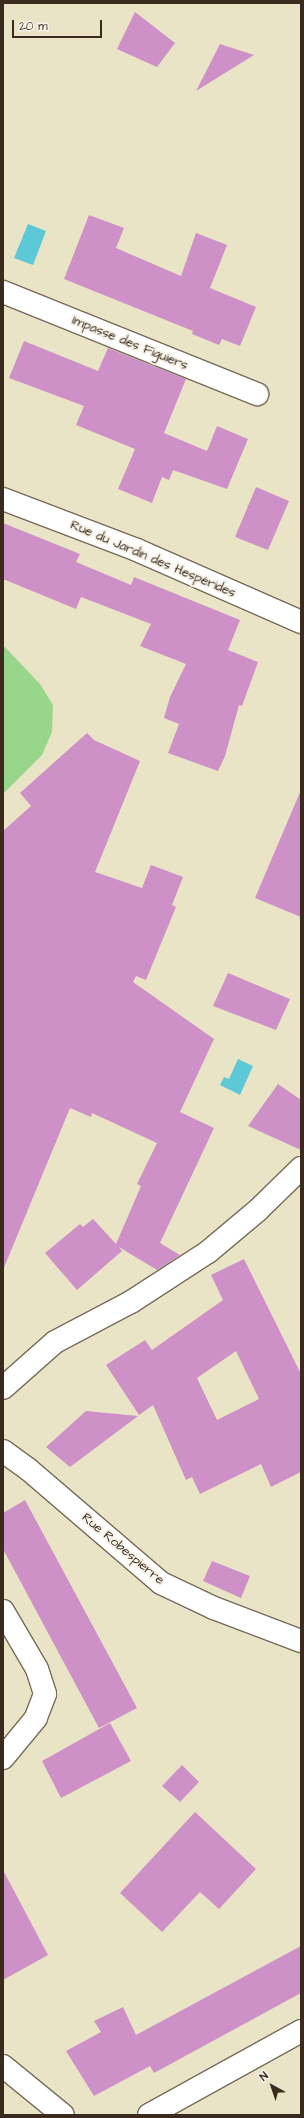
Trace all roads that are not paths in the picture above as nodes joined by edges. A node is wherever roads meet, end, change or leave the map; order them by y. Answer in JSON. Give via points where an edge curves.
{"nodes":[{"id":1,"x":3,"y":292,"type":"edge"},
{"id":2,"x":257,"y":394,"type":"dead end"},
{"id":3,"x":3,"y":499,"type":"edge"},
{"id":4,"x":301,"y":622,"type":"edge"},
{"id":5,"x":301,"y":1168,"type":"edge"},
{"id":6,"x":3,"y":1388,"type":"edge"},
{"id":7,"x":3,"y":1451,"type":"edge"},
{"id":8,"x":3,"y":1610,"type":"edge"},
{"id":9,"x":301,"y":1641,"type":"edge"},
{"id":10,"x":3,"y":1758,"type":"edge"},
{"id":11,"x":301,"y":2031,"type":"edge"},
{"id":12,"x":3,"y":2066,"type":"edge"},
{"id":13,"x":64,"y":2115,"type":"edge"},
{"id":14,"x":149,"y":2115,"type":"edge"}],
"edges":[{"from":1,"to":2,"type":"street","name":"Impasse des Figuiers"},
{"from":3,"to":4,"type":"street","name":"Rue du Jardin des Hespérides","via":[[137,550]]},
{"from":5,"to":6,"type":"street","via":[[258,1210],[208,1252],[131,1302],[55,1342]]},
{"from":7,"to":9,"type":"street","name":"Rue Robespierre","via":[[28,1469],[161,1583],[214,1608]]},
{"from":8,"to":10,"type":"street","via":[[37,1669],[45,1694],[36,1718]]},
{"from":11,"to":14,"type":"street"},
{"from":12,"to":13,"type":"street"}]}
